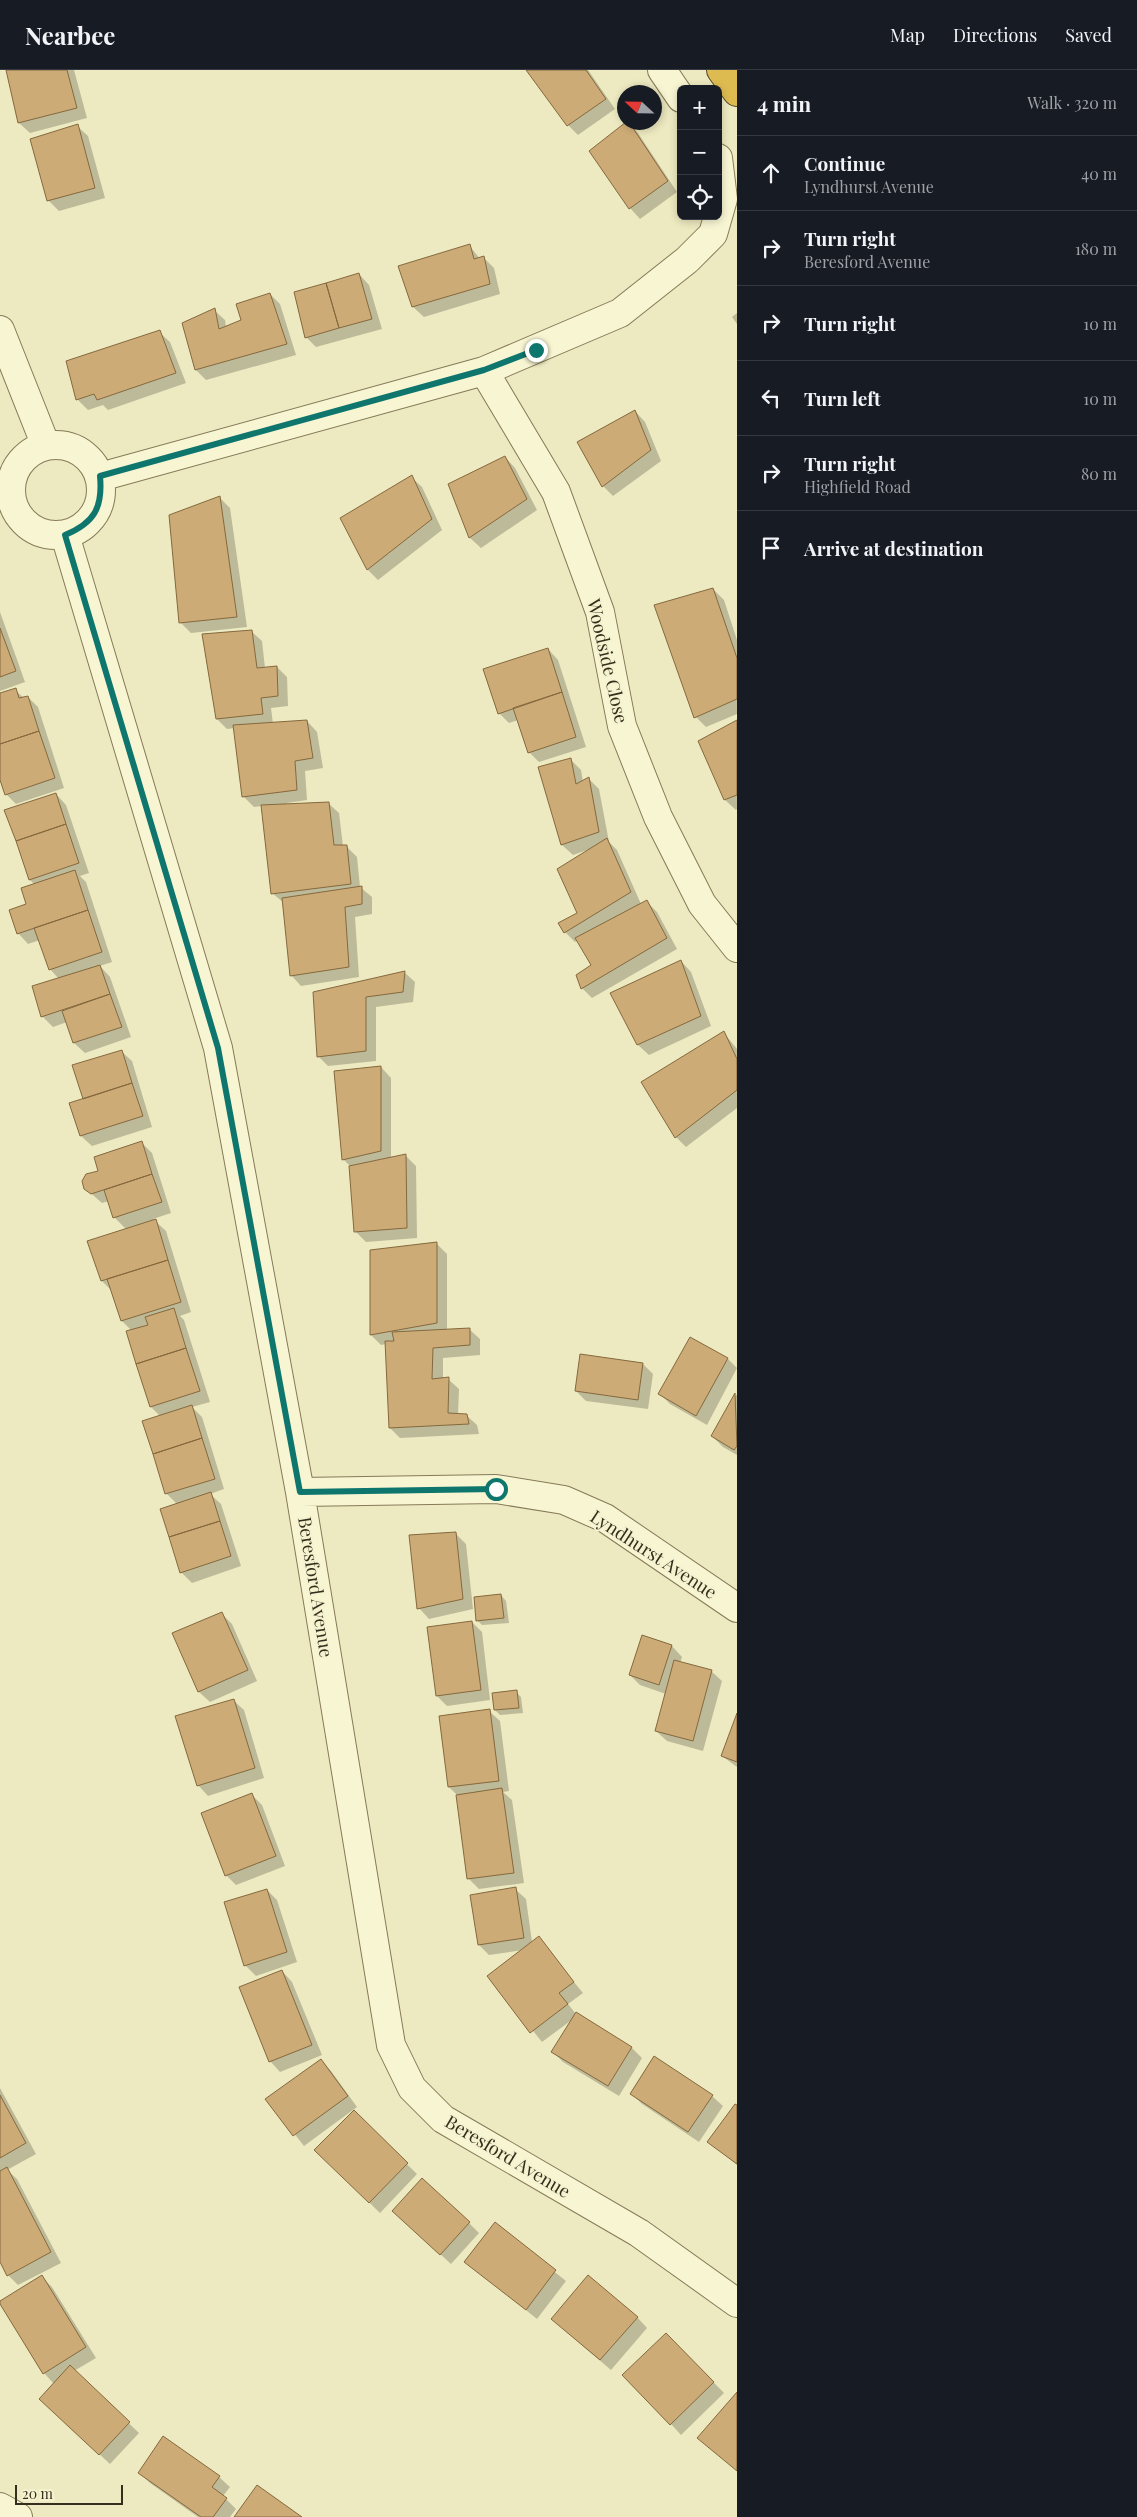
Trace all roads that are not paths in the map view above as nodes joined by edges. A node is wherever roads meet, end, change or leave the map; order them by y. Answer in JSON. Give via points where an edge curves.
{"nodes":[{"id":1,"x":662,"y":70,"type":"edge"},
{"id":2,"x":721,"y":70,"type":"edge"},
{"id":3,"x":677,"y":92,"type":"edge"},
{"id":4,"x":737,"y":92,"type":"edge"},
{"id":5,"x":722,"y":156,"type":"edge"},
{"id":6,"x":737,"y":169,"type":"edge"},
{"id":7,"x":721,"y":175,"type":"edge"},
{"id":8,"x":729,"y":214,"type":"edge"},
{"id":9,"x":0,"y":330,"type":"edge"},
{"id":10,"x":484,"y":370,"type":"junction"},
{"id":11,"x":46,"y":446,"type":"junction"},
{"id":12,"x":100,"y":476,"type":"junction"},
{"id":13,"x":6,"y":503,"type":"edge"},
{"id":14,"x":65,"y":535,"type":"junction"},
{"id":15,"x":737,"y":948,"type":"edge"},
{"id":16,"x":300,"y":1492,"type":"junction"},
{"id":17,"x":737,"y":1608,"type":"edge"},
{"id":18,"x":737,"y":2303,"type":"edge"},
{"id":19,"x":0,"y":2508,"type":"edge"},
{"id":20,"x":18,"y":2517,"type":"edge"}],
"edges":[{"from":1,"to":3,"type":"street"},
{"from":2,"to":4,"type":"highway"},
{"from":5,"to":6,"type":"street"},
{"from":7,"to":8,"type":"street"},
{"from":8,"to":10,"type":"street","via":[[687,260],[620,313]]},
{"from":9,"to":11,"type":"street"},
{"from":10,"to":12,"type":"street"},
{"from":10,"to":15,"type":"street","name":"Woodside Close","via":[[556,492],[600,612],[622,726],[658,817],[702,904]]},
{"from":11,"to":12,"type":"street","via":[[60,445],[84,454]]},
{"from":11,"to":13,"type":"street","via":[[32,451],[18,467]]},
{"from":12,"to":14,"type":"street","via":[[98,507],[85,525]]},
{"from":13,"to":14,"type":"street","via":[[32,528],[51,536]]},
{"from":14,"to":16,"type":"street","name":"Beresford Avenue","via":[[218,1048]]},
{"from":16,"to":17,"type":"street","name":"Lyndhurst Avenue","via":[[496,1489],[564,1500],[605,1518]]},
{"from":16,"to":18,"type":"street","name":"Beresford Avenue","via":[[391,2045],[412,2088],[443,2119],[639,2233]]},
{"from":19,"to":20,"type":"street"}]}
